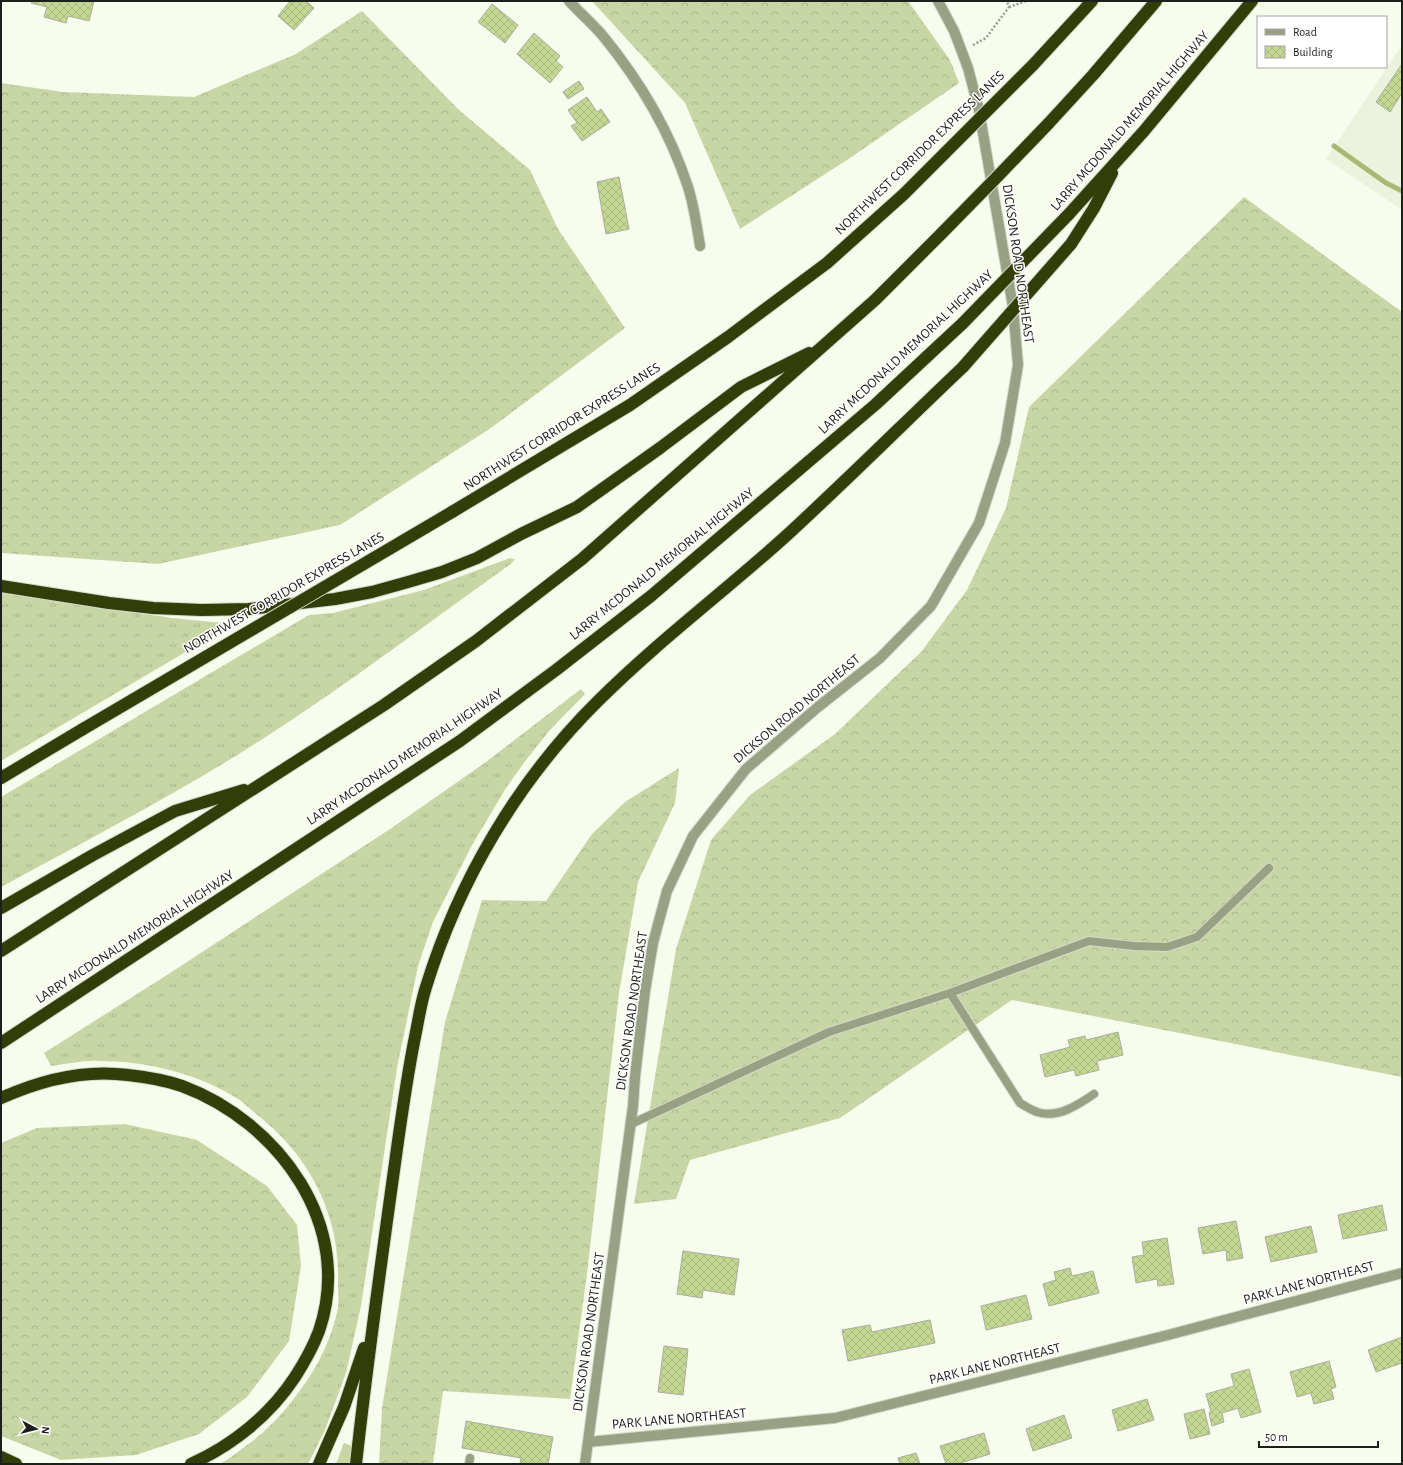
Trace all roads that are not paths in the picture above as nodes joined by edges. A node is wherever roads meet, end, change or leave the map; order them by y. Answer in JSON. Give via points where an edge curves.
{"nodes":[{"id":1,"x":569,"y":1,"type":"edge"},
{"id":2,"x":938,"y":1,"type":"edge"},
{"id":3,"x":1092,"y":1,"type":"edge"},
{"id":4,"x":1156,"y":1,"type":"edge"},
{"id":5,"x":1252,"y":1,"type":"edge"},
{"id":6,"x":1120,"y":158,"type":"junction"},
{"id":7,"x":700,"y":246,"type":"dead end"},
{"id":8,"x":823,"y":346,"type":"junction"},
{"id":9,"x":1,"y":586,"type":"edge"},
{"id":10,"x":1,"y":778,"type":"edge"},
{"id":11,"x":259,"y":786,"type":"junction"},
{"id":12,"x":1269,"y":868,"type":"dead end"},
{"id":13,"x":1,"y":908,"type":"edge"},
{"id":14,"x":1,"y":951,"type":"edge"},
{"id":15,"x":950,"y":993,"type":"junction"},
{"id":16,"x":1,"y":1043,"type":"edge"},
{"id":17,"x":1094,"y":1094,"type":"dead end"},
{"id":18,"x":1,"y":1098,"type":"edge"},
{"id":19,"x":630,"y":1124,"type":"junction"},
{"id":20,"x":1402,"y":1273,"type":"edge"},
{"id":21,"x":372,"y":1325,"type":"junction"},
{"id":22,"x":588,"y":1442,"type":"junction"},
{"id":23,"x":1,"y":1458,"type":"edge"},
{"id":24,"x":16,"y":1464,"type":"edge"},
{"id":25,"x":191,"y":1464,"type":"edge"},
{"id":26,"x":319,"y":1464,"type":"edge"},
{"id":27,"x":356,"y":1464,"type":"edge"},
{"id":28,"x":585,"y":1464,"type":"edge"}],
"edges":[{"from":1,"to":7,"type":"street","via":[[602,35],[626,66],[657,116],[688,188]]},
{"from":2,"to":19,"type":"street","name":"DICKSON ROAD NORTHEAST","via":[[954,30],[968,68],[979,110],[1013,307],[1018,365],[1004,442],[979,523],[930,606],[880,658],[746,769],[693,836],[667,891],[653,943]]},
{"from":3,"to":10,"type":"highway","name":"NORTHWEST CORRIDOR EXPRESS LANES","bridge":true,"via":[[1033,65],[904,194],[827,262],[728,337],[630,405]]},
{"from":4,"to":8,"type":"highway","bridge":true,"via":[[1048,124],[875,300]]},
{"from":5,"to":6,"type":"highway","name":"LARRY MCDONALD MEMORIAL HIGHWAY"},
{"from":6,"to":16,"type":"highway","name":"LARRY MCDONALD MEMORIAL HIGHWAY","bridge":true,"via":[[963,323],[876,404],[657,591],[550,675],[460,741]]},
{"from":6,"to":21,"type":"highway","bridge":true,"via":[[1094,208],[1071,244],[963,367],[786,536],[598,701],[546,759],[518,797],[488,844],[463,893],[443,937],[425,990],[405,1095]]},
{"from":8,"to":9,"type":"highway","via":[[741,386],[577,507],[477,558],[408,582],[335,599],[249,609],[202,610],[109,603]]},
{"from":8,"to":11,"type":"highway","via":[[582,559],[476,641],[384,705]]},
{"from":11,"to":13,"type":"highway","via":[[176,811]]},
{"from":11,"to":14,"type":"highway"},
{"from":12,"to":15,"type":"lane","via":[[1197,937],[1167,947],[1090,941]]},
{"from":15,"to":17,"type":"lane","via":[[1020,1103],[1037,1112],[1052,1115],[1076,1106]]},
{"from":15,"to":19,"type":"lane","via":[[829,1032]]},
{"from":18,"to":25,"type":"highway","via":[[53,1079],[84,1074],[126,1074],[182,1086],[244,1121],[265,1139],[294,1172],[311,1201],[322,1233],[327,1264],[326,1298],[318,1331],[302,1365],[286,1390],[263,1416],[211,1455]]},
{"from":19,"to":22,"type":"street","name":"DICKSON ROAD NORTHEAST"},
{"from":20,"to":22,"type":"street","name":"PARK LANE NORTHEAST","via":[[1168,1335],[835,1418]]},
{"from":21,"to":26,"type":"highway","via":[[344,1407]]},
{"from":21,"to":27,"type":"highway"},
{"from":22,"to":28,"type":"street","name":"DICKSON ROAD NORTHEAST"},
{"from":23,"to":24,"type":"highway"}]}
